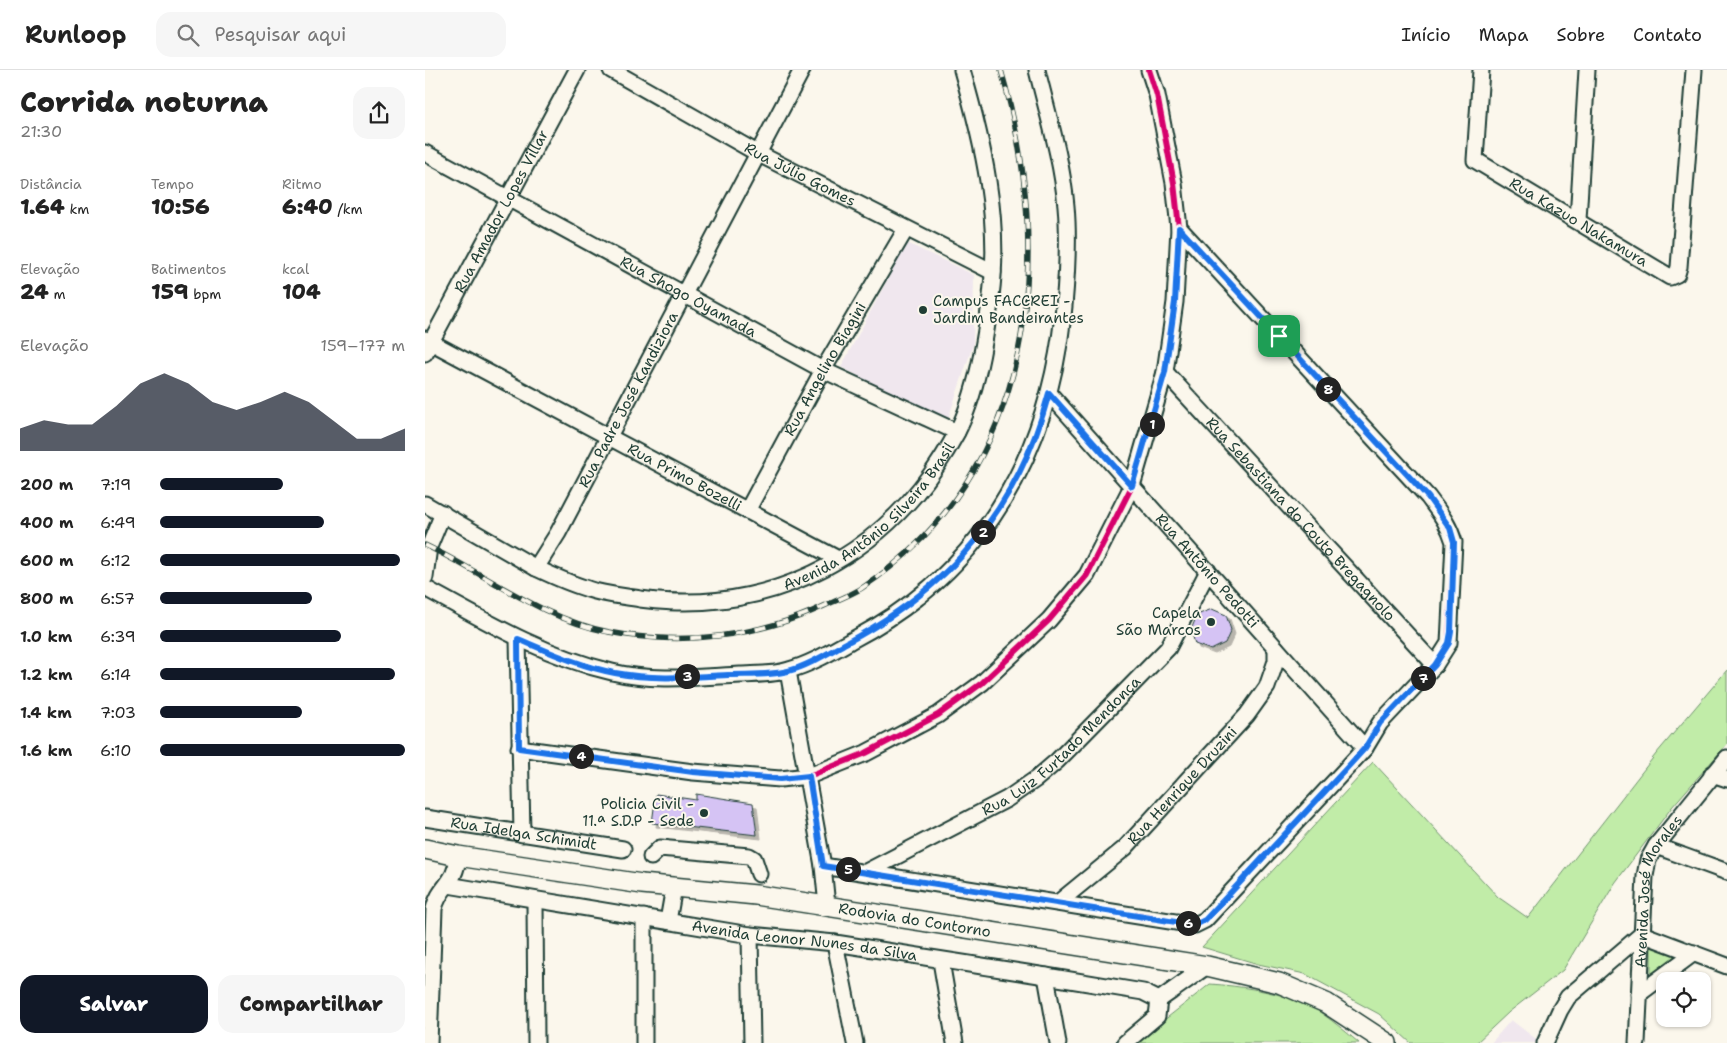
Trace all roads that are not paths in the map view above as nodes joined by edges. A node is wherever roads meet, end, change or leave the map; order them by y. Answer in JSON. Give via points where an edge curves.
{"nodes":[{"id":1,"x":577,"y":70,"type":"edge"},
{"id":2,"x":611,"y":70,"type":"edge"},
{"id":3,"x":802,"y":70,"type":"edge"},
{"id":4,"x":962,"y":70,"type":"edge"},
{"id":5,"x":1037,"y":70,"type":"edge"},
{"id":6,"x":1149,"y":70,"type":"edge"},
{"id":7,"x":1481,"y":70,"type":"edge"},
{"id":8,"x":1587,"y":70,"type":"edge"},
{"id":9,"x":1695,"y":70,"type":"edge"},
{"id":10,"x":425,"y":153,"type":"edge"},
{"id":11,"x":759,"y":154,"type":"junction"},
{"id":12,"x":508,"y":196,"type":"junction"},
{"id":13,"x":1577,"y":220,"type":"junction"},
{"id":14,"x":1179,"y":228,"type":"junction"},
{"id":15,"x":906,"y":229,"type":"junction"},
{"id":16,"x":993,"y":272,"type":"junction"},
{"id":17,"x":685,"y":295,"type":"junction"},
{"id":18,"x":427,"y":344,"type":"edge"},
{"id":19,"x":823,"y":370,"type":"junction"},
{"id":20,"x":1165,"y":372,"type":"junction"},
{"id":21,"x":1049,"y":393,"type":"junction"},
{"id":22,"x":957,"y":432,"type":"junction"},
{"id":23,"x":609,"y":436,"type":"junction"},
{"id":24,"x":1132,"y":486,"type":"junction"},
{"id":25,"x":425,"y":504,"type":"edge"},
{"id":26,"x":747,"y":511,"type":"junction"},
{"id":27,"x":443,"y":513,"type":"junction"},
{"id":28,"x":839,"y":559,"type":"junction"},
{"id":29,"x":536,"y":568,"type":"junction"},
{"id":30,"x":1208,"y":571,"type":"junction"},
{"id":31,"x":425,"y":576,"type":"edge"},
{"id":32,"x":425,"y":588,"type":"edge"},
{"id":33,"x":518,"y":639,"type":"junction"},
{"id":34,"x":1276,"y":648,"type":"junction"},
{"id":35,"x":1435,"y":665,"type":"junction"},
{"id":36,"x":788,"y":671,"type":"junction"},
{"id":37,"x":519,"y":748,"type":"junction"},
{"id":38,"x":1365,"y":748,"type":"junction"},
{"id":39,"x":1727,"y":758,"type":"edge"},
{"id":40,"x":1712,"y":774,"type":"junction"},
{"id":41,"x":809,"y":776,"type":"junction"},
{"id":42,"x":1727,"y":779,"type":"edge"},
{"id":43,"x":425,"y":818,"type":"edge"},
{"id":44,"x":522,"y":834,"type":"junction"},
{"id":45,"x":1656,"y":846,"type":"junction"},
{"id":46,"x":425,"y":849,"type":"edge"},
{"id":47,"x":623,"y":849,"type":"dead end"},
{"id":48,"x":458,"y":856,"type":"junction"},
{"id":49,"x":651,"y":857,"type":"dead end"},
{"id":50,"x":823,"y":866,"type":"junction"},
{"id":51,"x":868,"y":871,"type":"junction"},
{"id":52,"x":1727,"y":872,"type":"edge"},
{"id":53,"x":759,"y":874,"type":"dead end"},
{"id":54,"x":449,"y":885,"type":"junction"},
{"id":55,"x":674,"y":887,"type":"junction"},
{"id":56,"x":535,"y":901,"type":"junction"},
{"id":57,"x":1059,"y":902,"type":"junction"},
{"id":58,"x":827,"y":906,"type":"junction"},
{"id":59,"x":644,"y":918,"type":"junction"},
{"id":60,"x":668,"y":921,"type":"junction"},
{"id":61,"x":1642,"y":934,"type":"junction"},
{"id":62,"x":750,"y":935,"type":"junction"},
{"id":63,"x":835,"y":944,"type":"junction"},
{"id":64,"x":1693,"y":953,"type":"junction"},
{"id":65,"x":941,"y":961,"type":"junction"},
{"id":66,"x":1207,"y":966,"type":"junction"},
{"id":67,"x":1727,"y":966,"type":"edge"},
{"id":68,"x":1046,"y":976,"type":"junction"},
{"id":69,"x":1639,"y":994,"type":"junction"},
{"id":70,"x":1159,"y":1000,"type":"junction"},
{"id":71,"x":429,"y":1043,"type":"edge"},
{"id":72,"x":535,"y":1043,"type":"edge"},
{"id":73,"x":644,"y":1043,"type":"edge"},
{"id":74,"x":752,"y":1043,"type":"edge"},
{"id":75,"x":855,"y":1043,"type":"edge"},
{"id":76,"x":955,"y":1043,"type":"edge"},
{"id":77,"x":1058,"y":1043,"type":"edge"},
{"id":78,"x":1125,"y":1043,"type":"edge"},
{"id":79,"x":1387,"y":1043,"type":"edge"},
{"id":80,"x":1545,"y":1043,"type":"edge"},
{"id":81,"x":1637,"y":1043,"type":"edge"}],
"edges":[{"from":1,"to":12,"type":"street","name":"Rua Amador Lopes Villar"},
{"from":2,"to":11,"type":"street","name":"Rua Júlio Gomes"},
{"from":3,"to":11,"type":"street","name":"Rua Padre José Kandiziora"},
{"from":4,"to":16,"type":"street","name":"Avenida Antônio Silveira Brasil","via":[[987,168]]},
{"from":5,"to":21,"type":"street","via":[[1062,174],[1068,242],[1061,331]]},
{"from":6,"to":14,"type":"street","via":[[1174,183]]},
{"from":7,"to":13,"type":"street","name":"Rua Kazuo Nakamura","via":[[1475,160]]},
{"from":8,"to":13,"type":"street"},
{"from":9,"to":13,"type":"street","name":"Rua Kazuo Nakamura","via":[[1677,274],[1670,276]]},
{"from":10,"to":12,"type":"street","name":"Rua Shogo Oyamada"},
{"from":11,"to":15,"type":"street","name":"Rua Júlio Gomes"},
{"from":11,"to":17,"type":"street","name":"Rua Padre José Kandiziora"},
{"from":12,"to":17,"type":"street","name":"Rua Shogo Oyamada"},
{"from":12,"to":18,"type":"street","name":"Rua Amador Lopes Villar"},
{"from":14,"to":20,"type":"street","via":[[1175,302]]},
{"from":14,"to":35,"type":"street","via":[[1428,497],[1450,528],[1454,554],[1451,632],[1449,643]]},
{"from":15,"to":16,"type":"street","name":"Rua Júlio Gomes"},
{"from":15,"to":19,"type":"street","name":"Rua Angelino Biagini"},
{"from":16,"to":22,"type":"street","name":"Avenida Antônio Silveira Brasil","via":[[979,361]]},
{"from":17,"to":19,"type":"street","name":"Rua Shogo Oyamada"},
{"from":17,"to":23,"type":"street","name":"Rua Padre José Kandiziora"},
{"from":18,"to":23,"type":"street","name":"Rua Primo Bozelli"},
{"from":19,"to":22,"type":"street","name":"Rua Shogo Oyamada"},
{"from":19,"to":26,"type":"street","name":"Rua Angelino Biagini"},
{"from":20,"to":24,"type":"street"},
{"from":20,"to":35,"type":"street","name":"Rua Sebastiana do Couto Bregagnolo"},
{"from":21,"to":24,"type":"street","name":"Rua Antônio Pedotti"},
{"from":21,"to":36,"type":"street","via":[[1010,489],[996,514],[953,568],[869,631]]},
{"from":22,"to":28,"type":"street","name":"Avenida Antônio Silveira Brasil","via":[[933,472],[910,501],[881,529]]},
{"from":23,"to":26,"type":"street","name":"Rua Primo Bozelli"},
{"from":23,"to":29,"type":"street","name":"Rua Padre José Kandiziora"},
{"from":24,"to":30,"type":"street","name":"Rua Antônio Pedotti"},
{"from":24,"to":41,"type":"street","via":[[1097,558],[1075,590],[1043,627],[982,683],[938,715],[865,753]]},
{"from":25,"to":27,"type":"street","name":"Avenida Antônio Silveira Brasil"},
{"from":26,"to":28,"type":"street","name":"Rua Primo Bozelli"},
{"from":27,"to":29,"type":"street","name":"Avenida Antônio Silveira Brasil"},
{"from":27,"to":31,"type":"street","via":[[429,547]]},
{"from":28,"to":29,"type":"street","name":"Avenida Antônio Silveira Brasil","via":[[781,588],[706,602],[661,602],[618,596],[589,590]]},
{"from":30,"to":34,"type":"street","name":"Rua Antônio Pedotti"},
{"from":30,"to":51,"type":"street","name":"Rua Luiz Furtado Mendonça","via":[[1168,648],[1057,761],[1007,799]]},
{"from":32,"to":33,"type":"street"},
{"from":33,"to":36,"type":"street","via":[[584,664],[623,674],[652,677]]},
{"from":33,"to":37,"type":"street"},
{"from":34,"to":38,"type":"street","name":"Rua Antônio Pedotti"},
{"from":34,"to":57,"type":"street","name":"Rua Henrique Druzini","via":[[1276,662],[1267,687],[1247,715],[1125,848]]},
{"from":35,"to":38,"type":"street","via":[[1380,723]]},
{"from":36,"to":41,"type":"street"},
{"from":37,"to":41,"type":"street","via":[[693,772],[780,779]]},
{"from":37,"to":44,"type":"street"},
{"from":38,"to":57,"type":"street","via":[[1205,920],[1195,925]]},
{"from":39,"to":40,"type":"street","name":"Avenida José Morales"},
{"from":40,"to":42,"type":"street"},
{"from":40,"to":45,"type":"street","name":"Avenida José Morales"},
{"from":41,"to":50,"type":"street"},
{"from":43,"to":44,"type":"street","name":"Rua Idelga Schimidt"},
{"from":44,"to":47,"type":"street","name":"Rua Idelga Schimidt"},
{"from":45,"to":52,"type":"street"},
{"from":45,"to":61,"type":"street","name":"Avenida José Morales","via":[[1646,868]]},
{"from":46,"to":48,"type":"main road","name":"Rodovia do Contorno"},
{"from":48,"to":54,"type":"street"},
{"from":48,"to":55,"type":"main road","name":"Rodovia do Contorno"},
{"from":49,"to":53,"type":"street","via":[[660,848],[749,856],[754,859]]},
{"from":50,"to":51,"type":"street"},
{"from":50,"to":58,"type":"street"},
{"from":51,"to":57,"type":"street"},
{"from":54,"to":56,"type":"street","name":"Avenida Leonor Nunes da Silva"},
{"from":54,"to":71,"type":"street","via":[[436,898],[434,909]]},
{"from":55,"to":58,"type":"main road","name":"Rodovia do Contorno"},
{"from":55,"to":60,"type":"street"},
{"from":56,"to":59,"type":"street","name":"Avenida Leonor Nunes da Silva"},
{"from":56,"to":72,"type":"street"},
{"from":58,"to":66,"type":"main road","name":"Rodovia do Contorno"},
{"from":59,"to":60,"type":"street","name":"Avenida Leonor Nunes da Silva"},
{"from":59,"to":73,"type":"street"},
{"from":60,"to":62,"type":"street","name":"Avenida Leonor Nunes da Silva"},
{"from":61,"to":64,"type":"street"},
{"from":61,"to":69,"type":"street","name":"Avenida José Morales"},
{"from":61,"to":80,"type":"street","via":[[1568,998]]},
{"from":62,"to":63,"type":"street","name":"Avenida Leonor Nunes da Silva"},
{"from":62,"to":74,"type":"street"},
{"from":63,"to":65,"type":"street","name":"Avenida Leonor Nunes da Silva"},
{"from":63,"to":75,"type":"street"},
{"from":64,"to":67,"type":"street"},
{"from":64,"to":69,"type":"street"},
{"from":65,"to":68,"type":"street","name":"Avenida Leonor Nunes da Silva"},
{"from":65,"to":76,"type":"street"},
{"from":66,"to":70,"type":"street"},
{"from":66,"to":79,"type":"main road","name":"Rodovia do Contorno","via":[[1279,984],[1326,1003]]},
{"from":68,"to":70,"type":"street","name":"Avenida Leonor Nunes da Silva","via":[[1143,992]]},
{"from":68,"to":77,"type":"street"},
{"from":69,"to":81,"type":"street","name":"Avenida José Morales"},
{"from":70,"to":78,"type":"street","via":[[1157,1016]]}]}
